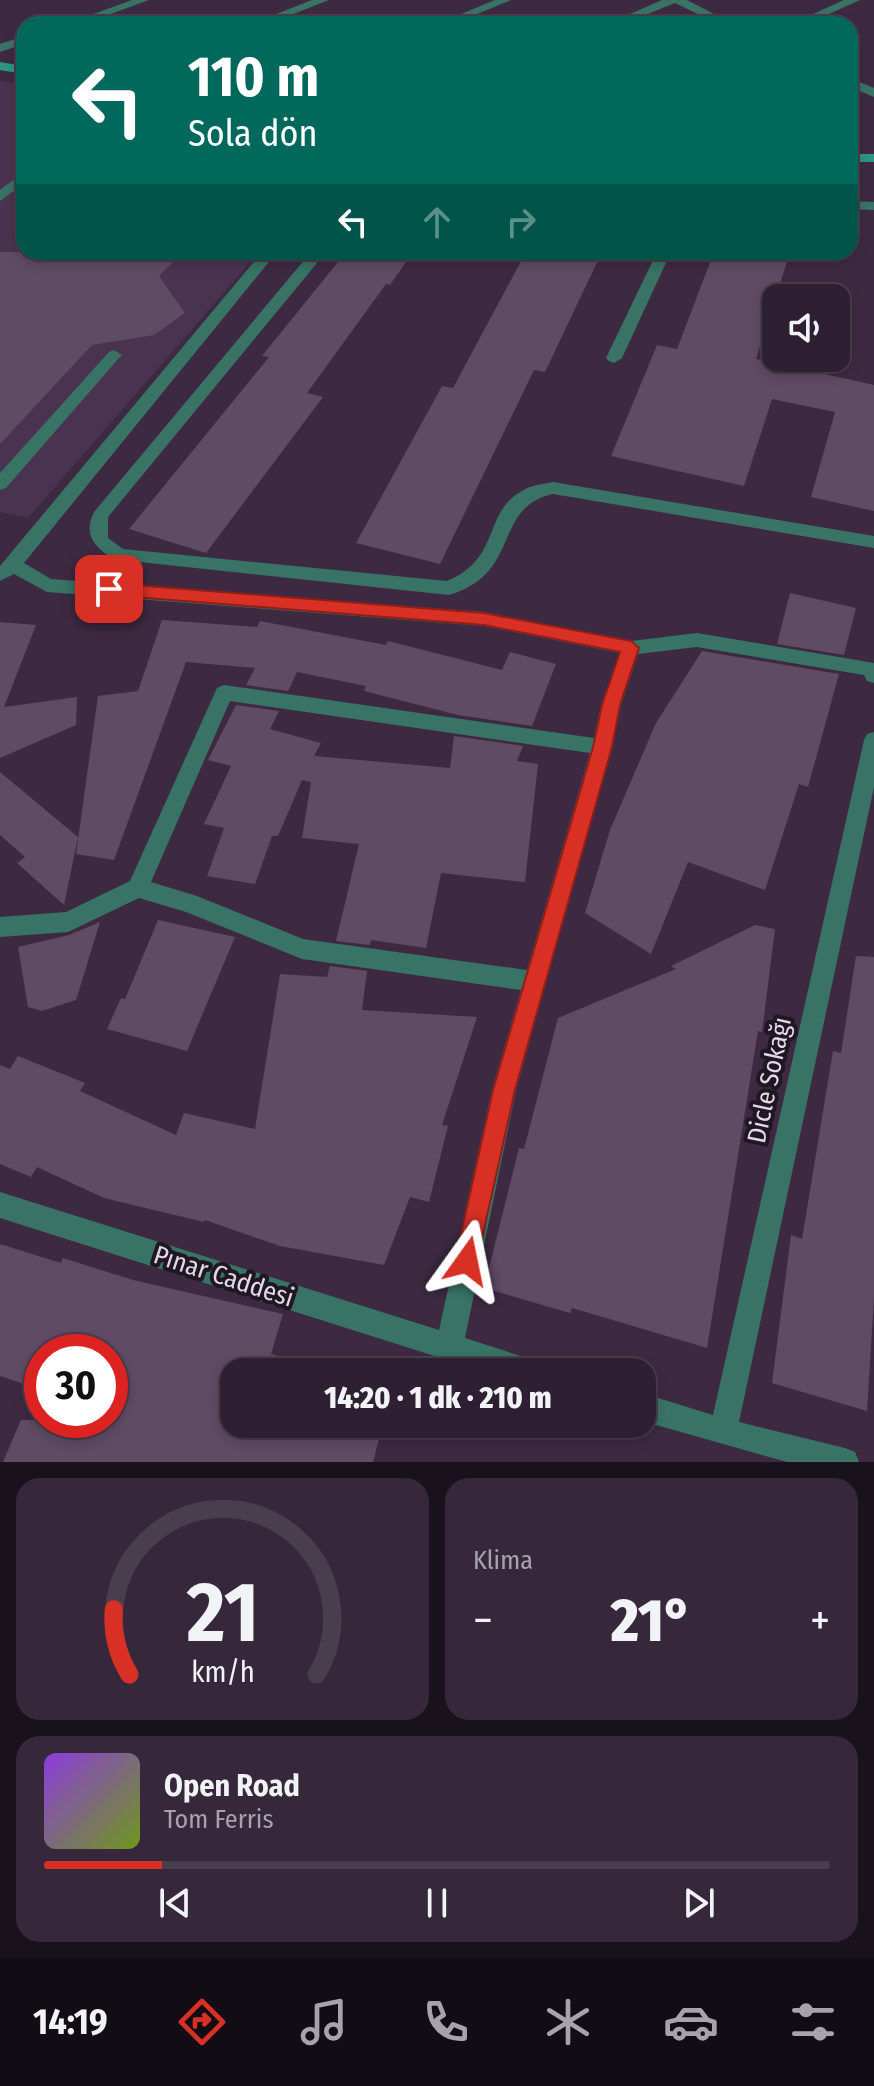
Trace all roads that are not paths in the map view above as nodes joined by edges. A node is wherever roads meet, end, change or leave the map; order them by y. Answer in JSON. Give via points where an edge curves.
{"nodes":[{"id":1,"x":143,"y":0,"type":"edge"},
{"id":2,"x":323,"y":0,"type":"edge"},
{"id":3,"x":505,"y":0,"type":"edge"},
{"id":4,"x":672,"y":0,"type":"edge"},
{"id":5,"x":678,"y":0,"type":"edge"},
{"id":6,"x":854,"y":0,"type":"edge"},
{"id":7,"x":96,"y":16,"type":"edge"},
{"id":8,"x":279,"y":16,"type":"edge"},
{"id":9,"x":464,"y":16,"type":"edge"},
{"id":10,"x":633,"y":16,"type":"edge"},
{"id":11,"x":711,"y":16,"type":"edge"},
{"id":12,"x":816,"y":16,"type":"edge"},
{"id":13,"x":16,"y":183,"type":"edge"},
{"id":14,"x":0,"y":197,"type":"edge"},
{"id":15,"x":263,"y":260,"type":"edge"},
{"id":16,"x":312,"y":260,"type":"edge"},
{"id":17,"x":660,"y":260,"type":"edge"},
{"id":18,"x":114,"y":355,"type":"dead end"},
{"id":19,"x":614,"y":358,"type":"dead end"},
{"id":20,"x":0,"y":484,"type":"edge"},
{"id":21,"x":874,"y":542,"type":"edge"},
{"id":22,"x":6,"y":570,"type":"edge"},
{"id":23,"x":631,"y":648,"type":"junction"},
{"id":24,"x":872,"y":672,"type":"edge"},
{"id":25,"x":874,"y":740,"type":"edge"},
{"id":26,"x":602,"y":747,"type":"junction"},
{"id":27,"x":138,"y":888,"type":"junction"},
{"id":28,"x":0,"y":927,"type":"edge"},
{"id":29,"x":534,"y":981,"type":"junction"},
{"id":30,"x":0,"y":1205,"type":"edge"},
{"id":31,"x":449,"y":1347,"type":"junction"},
{"id":32,"x":484,"y":1358,"type":"edge"},
{"id":33,"x":656,"y":1411,"type":"edge"},
{"id":34,"x":723,"y":1432,"type":"junction"},
{"id":35,"x":845,"y":1462,"type":"edge"}],
"edges":[{"from":1,"to":7,"type":"street"},
{"from":2,"to":8,"type":"street"},
{"from":3,"to":9,"type":"street"},
{"from":4,"to":10,"type":"street"},
{"from":5,"to":11,"type":"street"},
{"from":6,"to":12,"type":"street"},
{"from":13,"to":14,"type":"street"},
{"from":15,"to":22,"type":"street"},
{"from":16,"to":21,"type":"street","via":[[100,516],[97,531],[107,549],[133,557],[449,588],[484,570],[516,500],[553,488]]},
{"from":17,"to":19,"type":"street"},
{"from":18,"to":20,"type":"street"},
{"from":22,"to":23,"type":"street","via":[[47,585],[484,619]]},
{"from":23,"to":24,"type":"street","via":[[697,640]]},
{"from":23,"to":26,"type":"street"},
{"from":25,"to":34,"type":"street","name":"Dicle Sokağı"},
{"from":26,"to":27,"type":"street","via":[[224,693]]},
{"from":26,"to":29,"type":"street"},
{"from":27,"to":28,"type":"street","via":[[68,922]]},
{"from":27,"to":29,"type":"street","via":[[302,949]]},
{"from":29,"to":31,"type":"street","via":[[504,1090]]},
{"from":30,"to":31,"type":"street","name":"Pınar Caddesi"},
{"from":31,"to":32,"type":"street","name":"Pınar Caddesi"},
{"from":33,"to":34,"type":"street"},
{"from":34,"to":35,"type":"street"}]}
